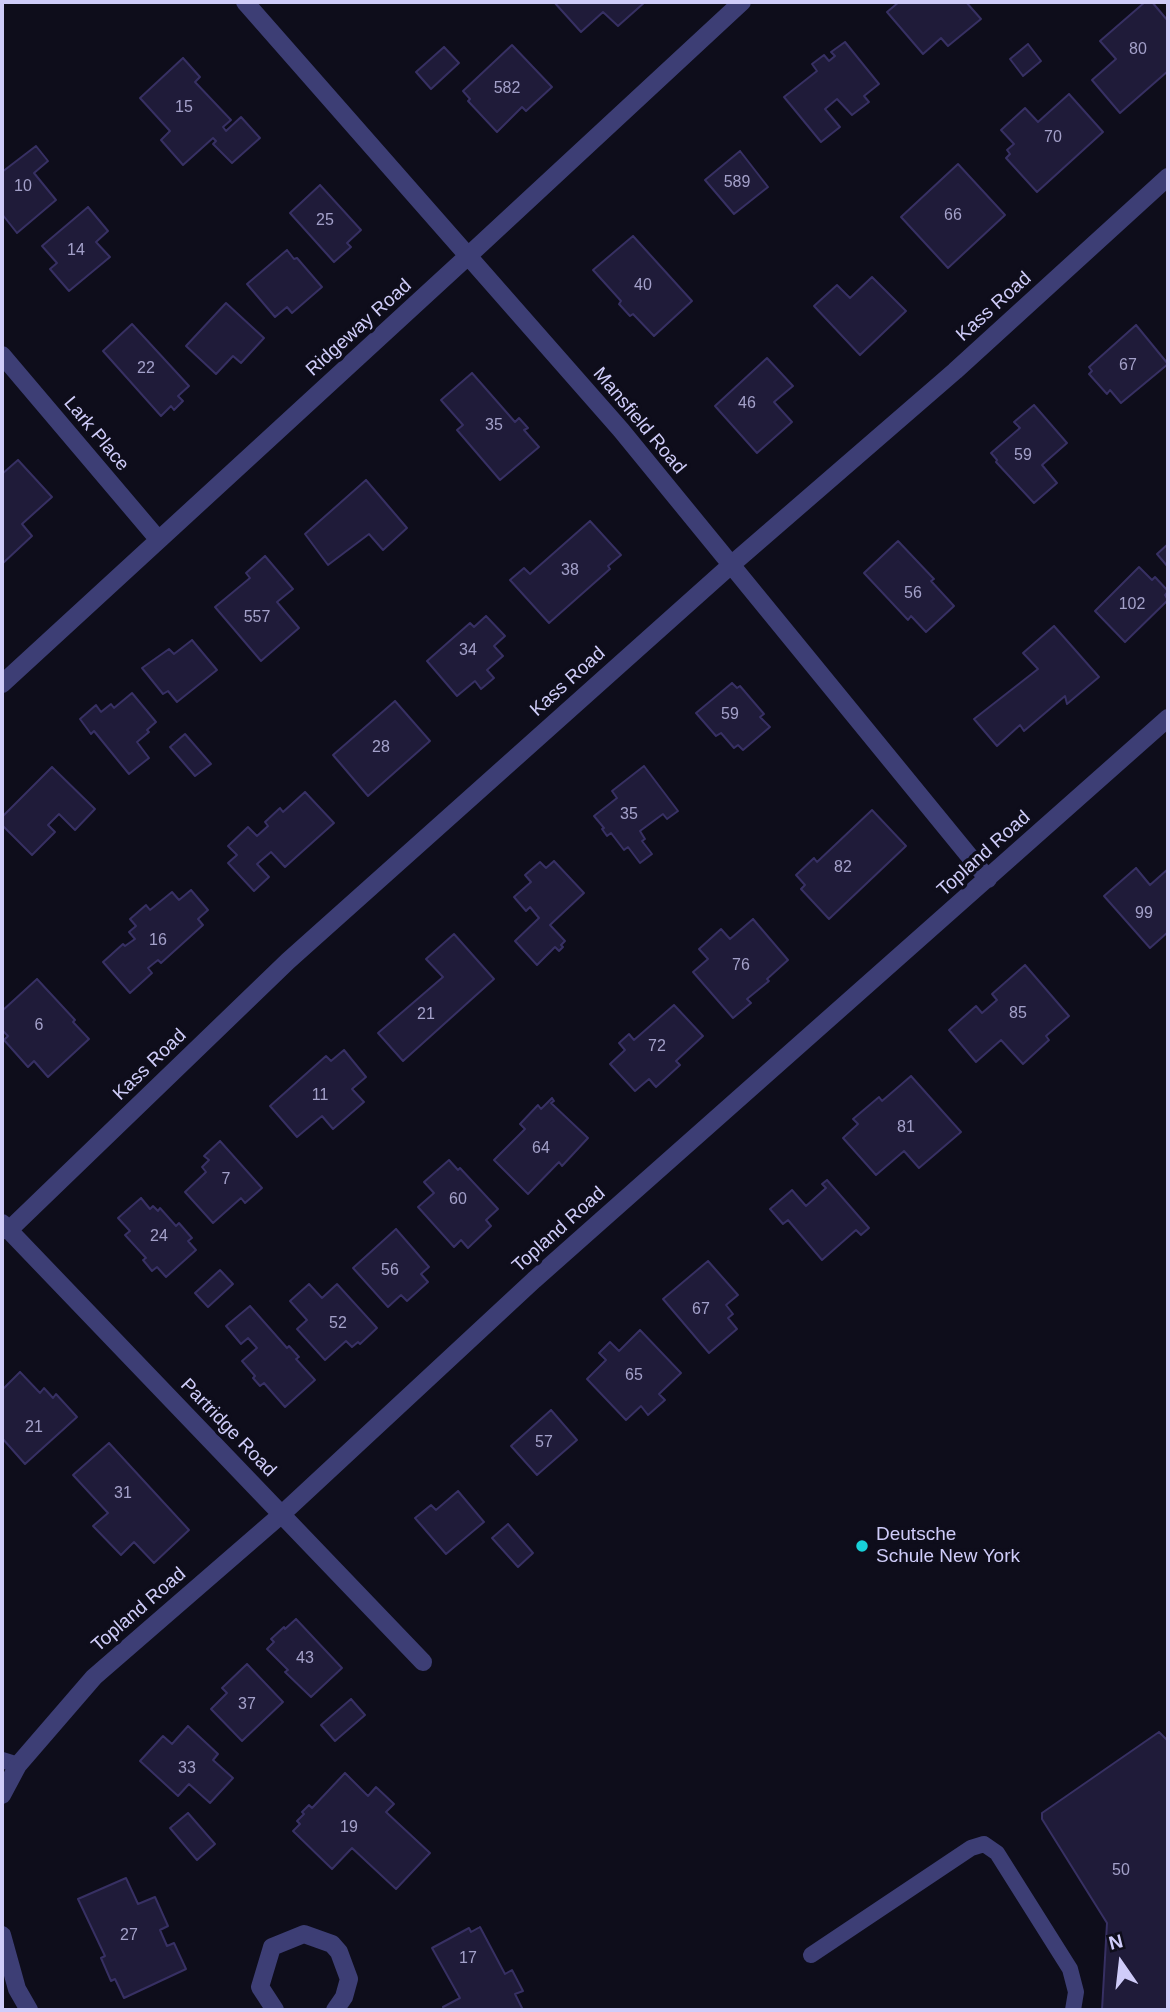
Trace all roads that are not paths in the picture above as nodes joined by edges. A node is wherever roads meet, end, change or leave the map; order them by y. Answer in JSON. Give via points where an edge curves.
{"nodes":[{"id":1,"x":245,"y":2,"type":"edge"},
{"id":2,"x":742,"y":2,"type":"edge"},
{"id":3,"x":1168,"y":177,"type":"edge"},
{"id":4,"x":468,"y":256,"type":"junction"},
{"id":5,"x":2,"y":355,"type":"edge"},
{"id":6,"x":158,"y":539,"type":"junction"},
{"id":7,"x":731,"y":565,"type":"junction"},
{"id":8,"x":2,"y":684,"type":"edge"},
{"id":9,"x":1168,"y":718,"type":"edge"},
{"id":10,"x":988,"y":879,"type":"junction"},
{"id":11,"x":5,"y":1227,"type":"edge"},
{"id":12,"x":282,"y":1514,"type":"junction"},
{"id":13,"x":423,"y":1662,"type":"dead end"},
{"id":14,"x":10,"y":1763,"type":"edge"},
{"id":15,"x":2,"y":1795,"type":"edge"},
{"id":16,"x":2,"y":1935,"type":"edge"},
{"id":17,"x":811,"y":1955,"type":"dead end"},
{"id":18,"x":29,"y":2010,"type":"edge"},
{"id":19,"x":275,"y":2010,"type":"edge"},
{"id":20,"x":335,"y":2010,"type":"edge"},
{"id":21,"x":1073,"y":2010,"type":"edge"}],
"edges":[{"from":1,"to":4,"type":"street","name":"Mansfield Road"},
{"from":2,"to":4,"type":"street","name":"Ridgeway Road"},
{"from":3,"to":7,"type":"street","name":"Kass Road","via":[[955,371]]},
{"from":4,"to":6,"type":"street","name":"Ridgeway Road"},
{"from":4,"to":7,"type":"street","name":"Mansfield Road","via":[[621,430]]},
{"from":5,"to":6,"type":"street","name":"Lark Place"},
{"from":6,"to":8,"type":"street","name":"Ridgeway Road"},
{"from":7,"to":10,"type":"street","name":"Mansfield Road"},
{"from":7,"to":11,"type":"street","name":"Kass Road","via":[[288,961]]},
{"from":9,"to":10,"type":"street","name":"Topland Road"},
{"from":10,"to":12,"type":"street","name":"Topland Road","via":[[534,1280]]},
{"from":11,"to":12,"type":"street","name":"Partridge Road"},
{"from":12,"to":13,"type":"street","name":"Partridge Road"},
{"from":12,"to":14,"type":"street","name":"Topland Road","via":[[94,1677]]},
{"from":14,"to":15,"type":"street","name":"Topland Road"},
{"from":16,"to":18,"type":"street","via":[[17,1989]]},
{"from":17,"to":21,"type":"lane","via":[[971,1848],[984,1844],[997,1853],[1070,1969],[1076,1992]]},
{"from":19,"to":20,"type":"street","via":[[260,1987],[272,1947],[304,1934],[332,1944],[339,1952],[349,1979]]}]}
